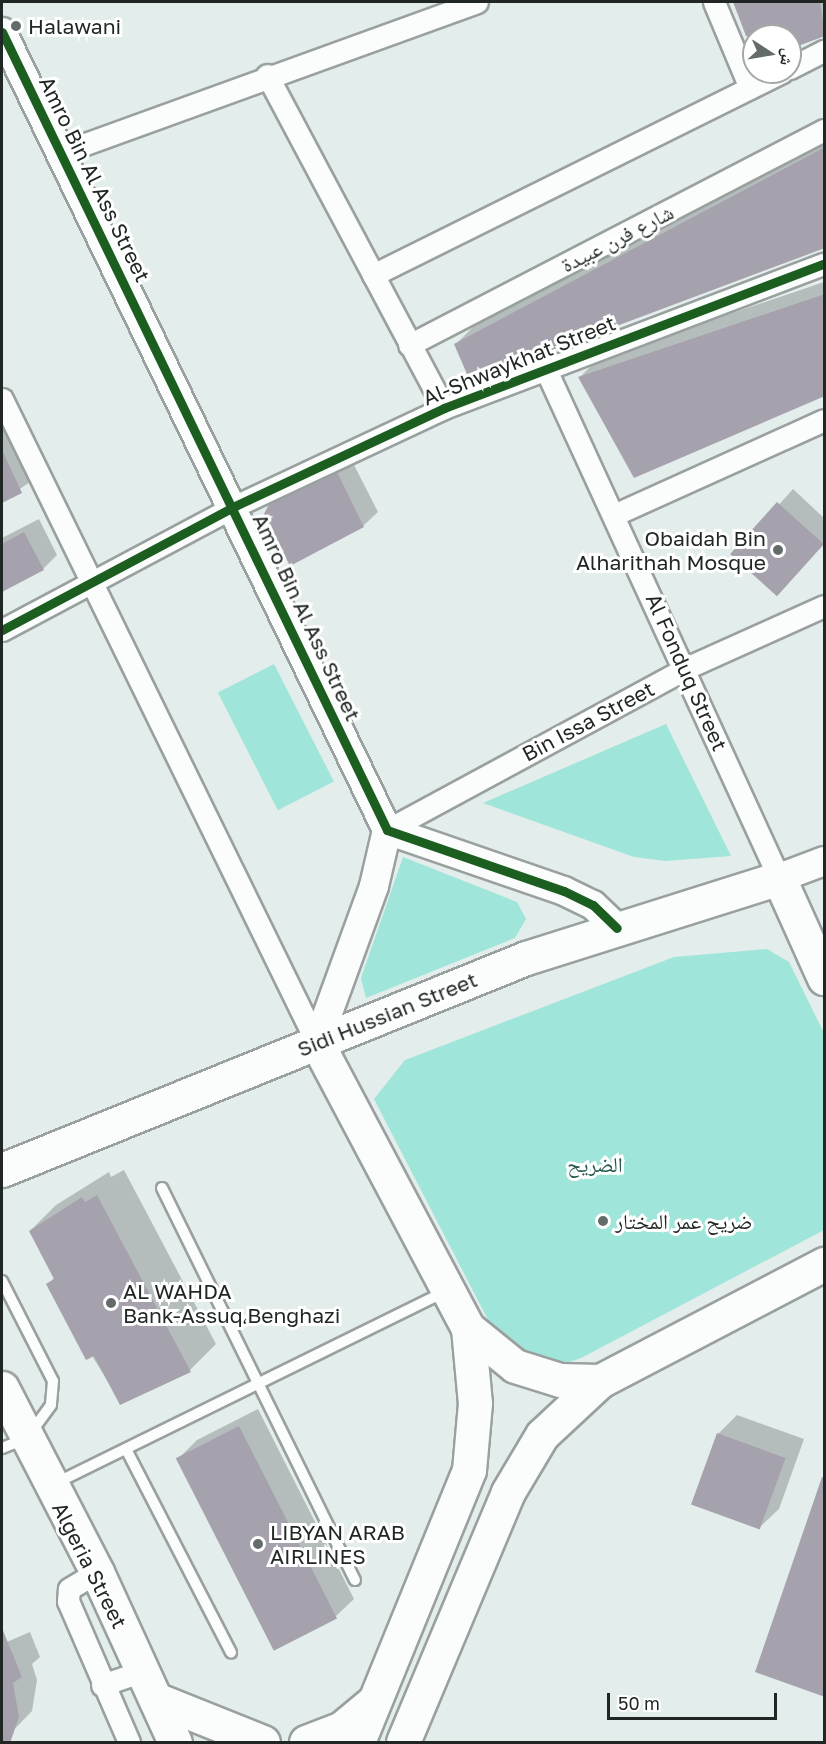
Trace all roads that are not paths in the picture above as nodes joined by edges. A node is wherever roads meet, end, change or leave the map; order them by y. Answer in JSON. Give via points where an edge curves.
{"nodes":[{"id":1,"x":477,"y":2,"type":"edge"},
{"id":2,"x":714,"y":2,"type":"edge"},
{"id":3,"x":2,"y":33,"type":"edge"},
{"id":4,"x":825,"y":51,"type":"edge"},
{"id":5,"x":802,"y":62,"type":"edge"},
{"id":6,"x":267,"y":75,"type":"junction"},
{"id":7,"x":758,"y":84,"type":"edge"},
{"id":8,"x":750,"y":88,"type":"junction"},
{"id":9,"x":825,"y":130,"type":"edge"},
{"id":10,"x":63,"y":152,"type":"junction"},
{"id":11,"x":825,"y":264,"type":"edge"},
{"id":12,"x":373,"y":275,"type":"junction"},
{"id":13,"x":410,"y":345,"type":"junction"},
{"id":14,"x":546,"y":370,"type":"junction"},
{"id":15,"x":2,"y":399,"type":"edge"},
{"id":16,"x":444,"y":408,"type":"junction"},
{"id":17,"x":825,"y":420,"type":"edge"},
{"id":18,"x":235,"y":506,"type":"junction"},
{"id":19,"x":616,"y":514,"type":"junction"},
{"id":20,"x":93,"y":584,"type":"junction"},
{"id":21,"x":825,"y":606,"type":"edge"},
{"id":22,"x":2,"y":630,"type":"edge"},
{"id":23,"x":686,"y":668,"type":"junction"},
{"id":24,"x":387,"y":830,"type":"junction"},
{"id":25,"x":825,"y":861,"type":"edge"},
{"id":26,"x":779,"y":878,"type":"junction"},
{"id":27,"x":617,"y":928,"type":"junction"},
{"id":28,"x":825,"y":978,"type":"edge"},
{"id":29,"x":317,"y":1043,"type":"junction"},
{"id":30,"x":2,"y":1170,"type":"edge"},
{"id":31,"x":162,"y":1188,"type":"dead end"},
{"id":32,"x":825,"y":1264,"type":"edge"},
{"id":33,"x":2,"y":1281,"type":"edge"},
{"id":34,"x":449,"y":1289,"type":"junction"},
{"id":35,"x":468,"y":1328,"type":"junction"},
{"id":36,"x":600,"y":1381,"type":"junction"},
{"id":37,"x":259,"y":1385,"type":"junction"},
{"id":38,"x":2,"y":1388,"type":"edge"},
{"id":39,"x":14,"y":1443,"type":"edge"},
{"id":40,"x":126,"y":1449,"type":"junction"},
{"id":41,"x":51,"y":1486,"type":"junction"},
{"id":42,"x":97,"y":1572,"type":"junction"},
{"id":43,"x":355,"y":1580,"type":"dead end"},
{"id":44,"x":231,"y":1652,"type":"dead end"},
{"id":45,"x":143,"y":1671,"type":"junction"},
{"id":46,"x":102,"y":1685,"type":"junction"},
{"id":47,"x":376,"y":1698,"type":"junction"},
{"id":48,"x":423,"y":1699,"type":"junction"},
{"id":49,"x":158,"y":1700,"type":"junction"},
{"id":50,"x":129,"y":1743,"type":"edge"},
{"id":51,"x":175,"y":1743,"type":"edge"},
{"id":52,"x":263,"y":1743,"type":"edge"},
{"id":53,"x":306,"y":1743,"type":"edge"},
{"id":54,"x":358,"y":1743,"type":"edge"},
{"id":55,"x":403,"y":1743,"type":"edge"},
{"id":56,"x":414,"y":1743,"type":"edge"}],
"edges":[{"from":1,"to":6,"type":"street"},
{"from":2,"to":8,"type":"street"},
{"from":3,"to":10,"type":"street","name":"Amro Bin Al Ass Street"},
{"from":4,"to":5,"type":"street"},
{"from":6,"to":10,"type":"street"},
{"from":6,"to":12,"type":"street"},
{"from":7,"to":8,"type":"street"},
{"from":8,"to":12,"type":"street"},
{"from":9,"to":13,"type":"street","name":"شارع فرن عبيدة"},
{"from":10,"to":18,"type":"street","name":"Amro Bin Al Ass Street"},
{"from":11,"to":14,"type":"street","name":"Al-Shwaykhat Street"},
{"from":12,"to":13,"type":"street"},
{"from":13,"to":16,"type":"street"},
{"from":14,"to":16,"type":"street","name":"Al-Shwaykhat Street"},
{"from":14,"to":19,"type":"street","name":"Al Fonduq Street"},
{"from":15,"to":20,"type":"street"},
{"from":16,"to":18,"type":"street","name":"Al-Shwaykhat Street"},
{"from":17,"to":19,"type":"street"},
{"from":18,"to":20,"type":"street","name":"Al-Shwaykhat Street"},
{"from":18,"to":24,"type":"street","name":"Amro Bin Al Ass Street"},
{"from":19,"to":23,"type":"street","name":"Al Fonduq Street"},
{"from":20,"to":22,"type":"street","name":"Al-Shwaykhat Street"},
{"from":20,"to":29,"type":"street"},
{"from":21,"to":23,"type":"street","name":"Bin Issa Street"},
{"from":23,"to":24,"type":"street","name":"Bin Issa Street"},
{"from":23,"to":26,"type":"street","name":"Al Fonduq Street"},
{"from":24,"to":27,"type":"street","via":[[564,891],[593,905]]},
{"from":24,"to":29,"type":"street","via":[[374,886]]},
{"from":25,"to":26,"type":"street"},
{"from":26,"to":27,"type":"main road","name":"Sidi Hussian Street"},
{"from":26,"to":28,"type":"main road"},
{"from":27,"to":29,"type":"main road","name":"Sidi Hussian Street","via":[[526,958]]},
{"from":29,"to":30,"type":"main road","name":"Sidi Hussian Street"},
{"from":29,"to":34,"type":"main road"},
{"from":31,"to":37,"type":"lane"},
{"from":32,"to":36,"type":"main road"},
{"from":33,"to":39,"type":"lane","via":[[53,1381],[51,1405]]},
{"from":34,"to":35,"type":"main road"},
{"from":34,"to":37,"type":"lane"},
{"from":35,"to":36,"type":"main road","via":[[515,1366],[560,1380]]},
{"from":35,"to":47,"type":"main road","via":[[474,1403],[469,1470]]},
{"from":36,"to":48,"type":"main road","via":[[525,1458]]},
{"from":37,"to":40,"type":"lane"},
{"from":37,"to":43,"type":"lane"},
{"from":38,"to":39,"type":"main road","name":"Algeria Street"},
{"from":39,"to":41,"type":"main road","name":"Algeria Street"},
{"from":40,"to":41,"type":"lane"},
{"from":40,"to":44,"type":"lane"},
{"from":41,"to":42,"type":"main road","name":"Algeria Street"},
{"from":42,"to":45,"type":"main road","name":"Algeria Street"},
{"from":42,"to":46,"type":"street","via":[[69,1589],[68,1601]]},
{"from":45,"to":46,"type":"street"},
{"from":45,"to":49,"type":"main road","name":"Algeria Street"},
{"from":46,"to":50,"type":"street"},
{"from":47,"to":53,"type":"main road","via":[[342,1728]]},
{"from":47,"to":54,"type":"main road"},
{"from":48,"to":55,"type":"main road"},
{"from":48,"to":56,"type":"main road"},
{"from":49,"to":51,"type":"main road","name":"Algeria Street"},
{"from":49,"to":52,"type":"main road"}]}
